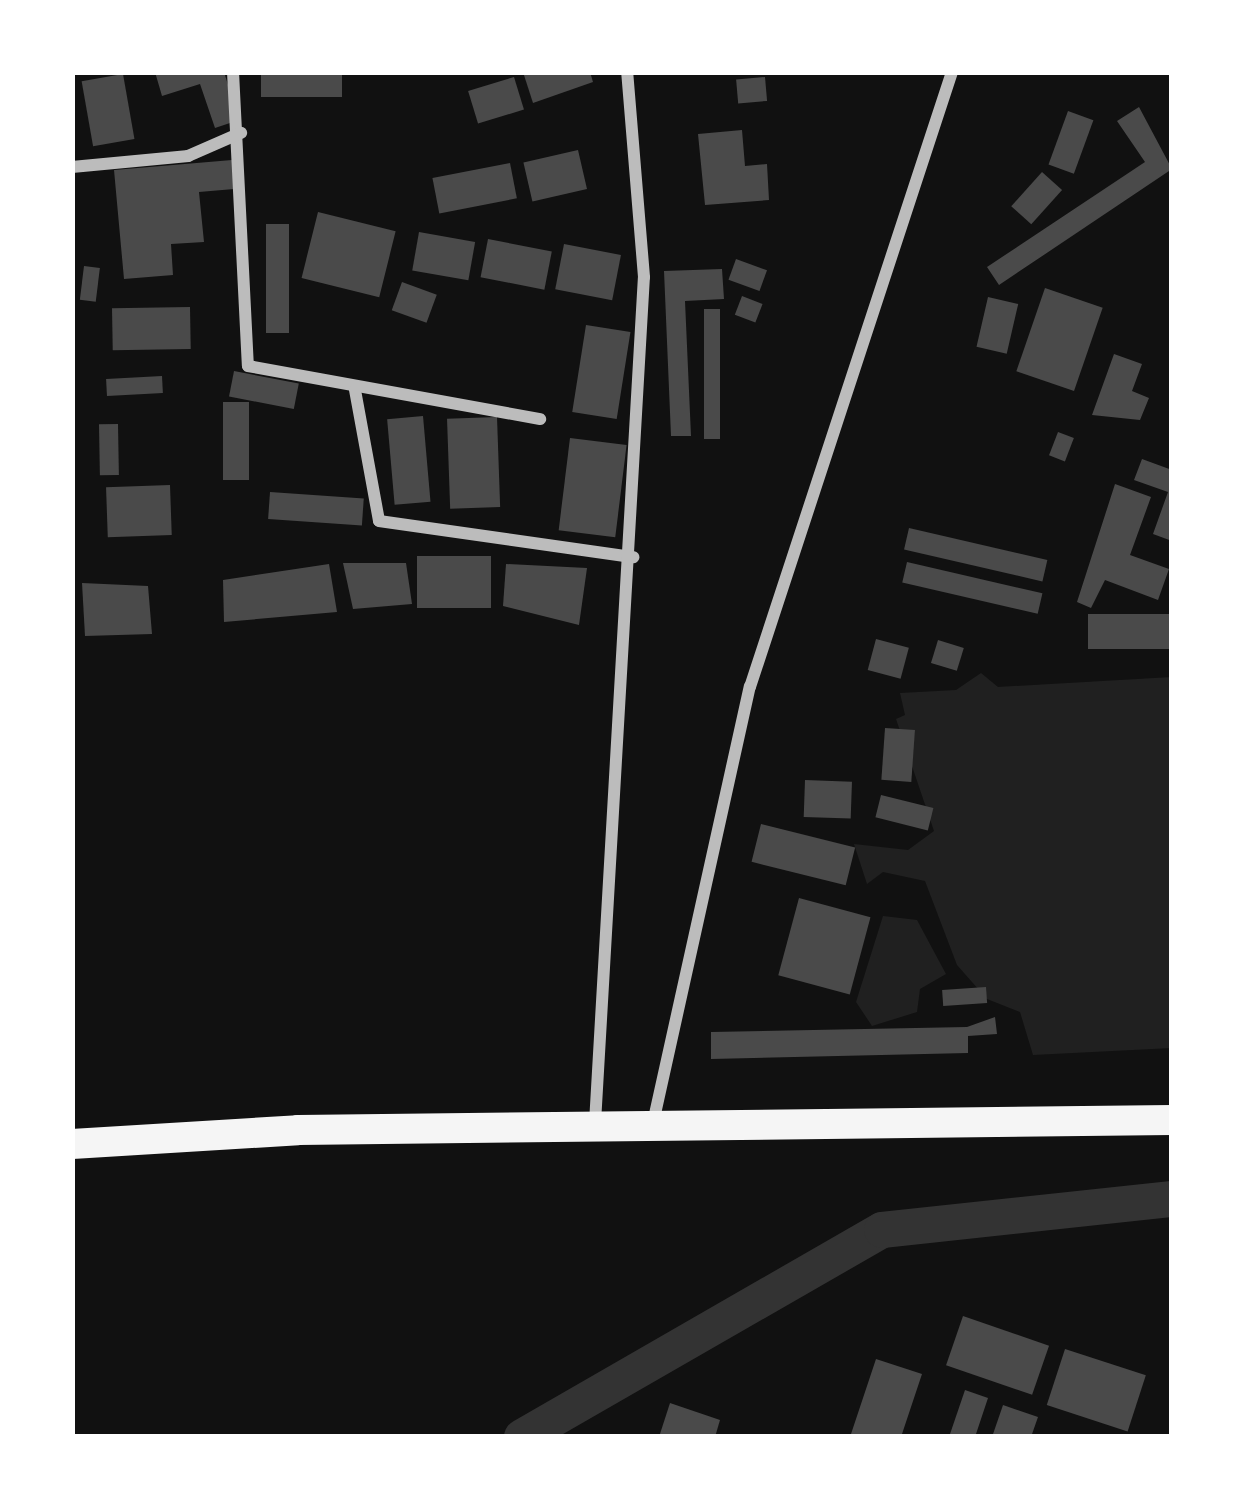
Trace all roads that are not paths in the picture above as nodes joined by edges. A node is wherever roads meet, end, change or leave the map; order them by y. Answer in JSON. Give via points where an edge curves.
{"nodes":[{"id":1,"x":233,"y":72,"type":"edge"},
{"id":2,"x":627,"y":72,"type":"edge"},
{"id":3,"x":952,"y":72,"type":"edge"},
{"id":4,"x":241,"y":133,"type":"junction"},
{"id":5,"x":72,"y":167,"type":"edge"},
{"id":6,"x":355,"y":390,"type":"junction"},
{"id":7,"x":540,"y":419,"type":"dead end"},
{"id":8,"x":633,"y":557,"type":"junction"},
{"id":9,"x":1172,"y":1120,"type":"edge"},
{"id":10,"x":594,"y":1130,"type":"junction"},
{"id":11,"x":652,"y":1130,"type":"junction"},
{"id":12,"x":72,"y":1144,"type":"edge"}],
"edges":[{"from":1,"to":4,"type":"street"},
{"from":2,"to":8,"type":"street","via":[[644,277]]},
{"from":3,"to":11,"type":"street","via":[[750,687]]},
{"from":4,"to":5,"type":"street","via":[[188,156]]},
{"from":4,"to":6,"type":"street","via":[[248,366]]},
{"from":6,"to":7,"type":"street","via":[[389,386]]},
{"from":6,"to":8,"type":"street","via":[[379,521]]},
{"from":8,"to":10,"type":"street"},
{"from":9,"to":11,"type":"main road"},
{"from":10,"to":11,"type":"main road"},
{"from":10,"to":12,"type":"main road"}]}
